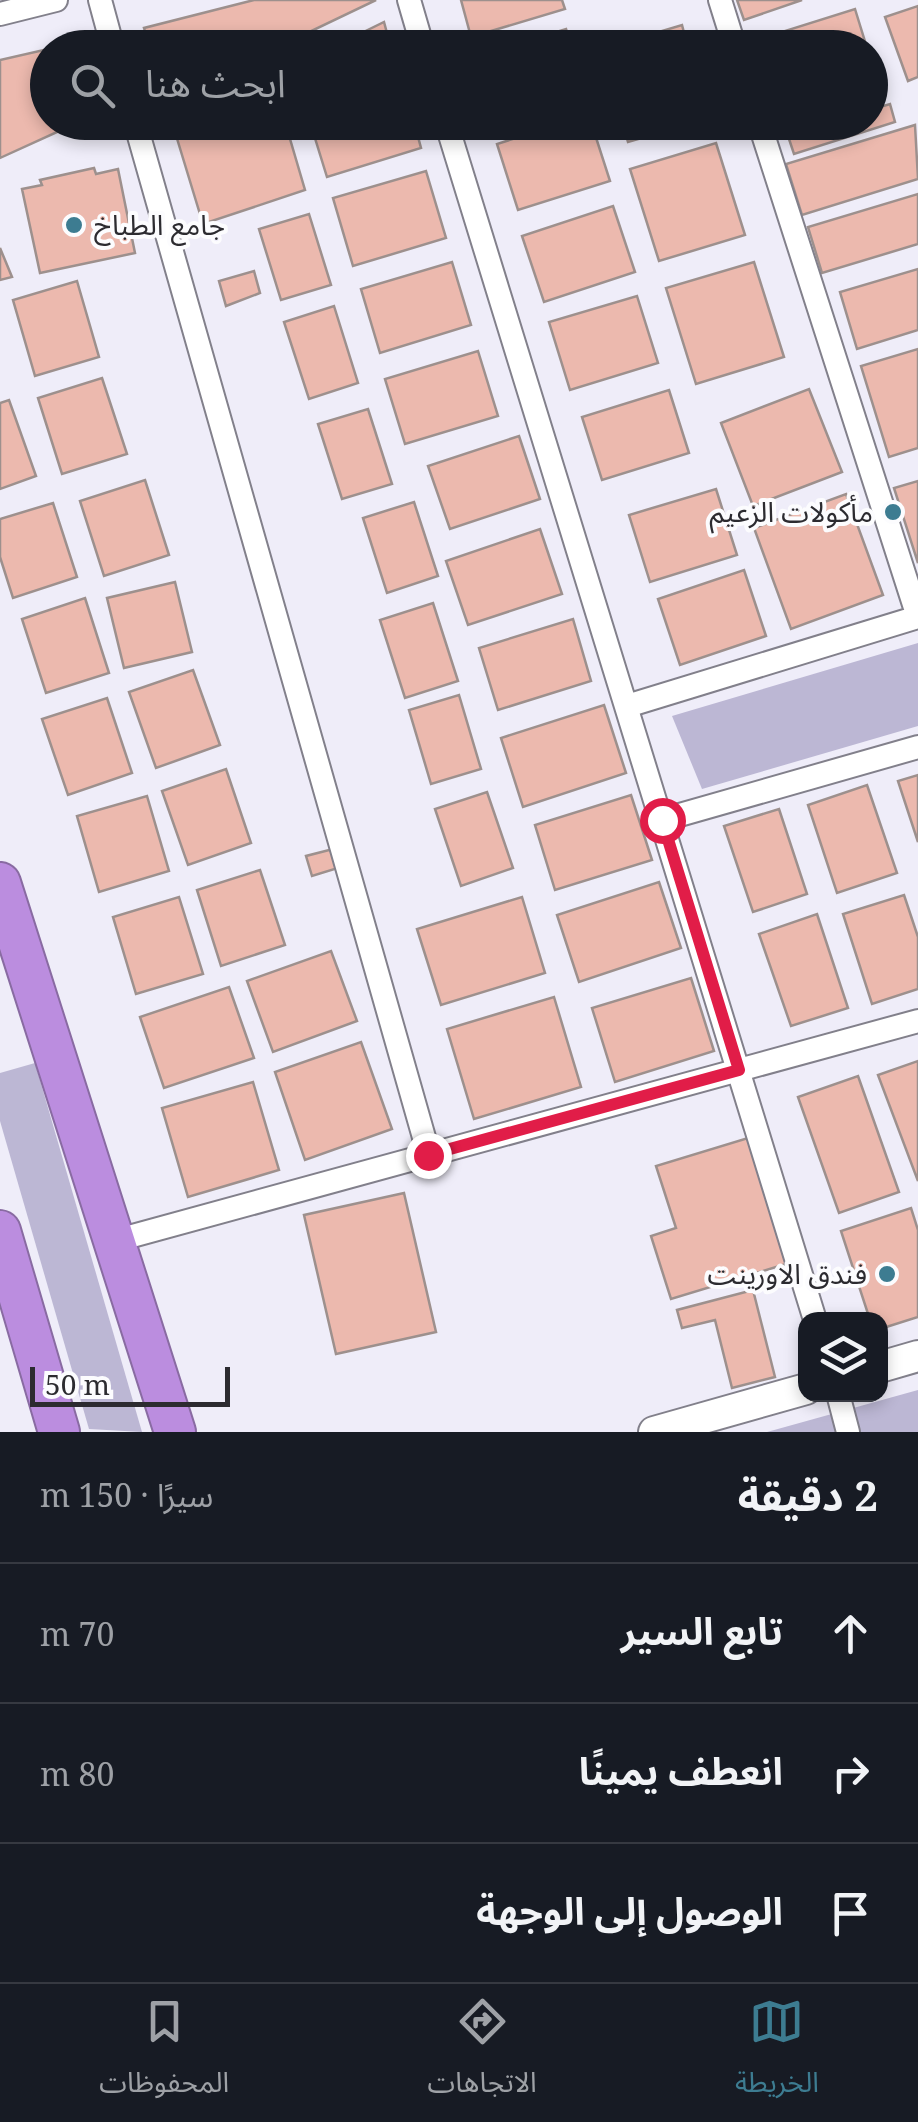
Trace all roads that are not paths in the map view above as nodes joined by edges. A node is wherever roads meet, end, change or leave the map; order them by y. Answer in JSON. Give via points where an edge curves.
{"nodes":[{"id":1,"x":56,"y":0,"type":"edge"},
{"id":2,"x":100,"y":0,"type":"edge"},
{"id":3,"x":408,"y":0,"type":"edge"},
{"id":4,"x":720,"y":0,"type":"edge"},
{"id":5,"x":0,"y":14,"type":"edge"},
{"id":6,"x":108,"y":30,"type":"edge"},
{"id":7,"x":417,"y":30,"type":"edge"},
{"id":8,"x":729,"y":30,"type":"edge"},
{"id":9,"x":140,"y":140,"type":"edge"},
{"id":10,"x":452,"y":140,"type":"edge"},
{"id":11,"x":765,"y":140,"type":"edge"},
{"id":12,"x":627,"y":706,"type":"junction"},
{"id":13,"x":918,"y":748,"type":"edge"},
{"id":14,"x":662,"y":820,"type":"junction"},
{"id":15,"x":0,"y":884,"type":"edge"},
{"id":16,"x":918,"y":1021,"type":"edge"},
{"id":17,"x":739,"y":1070,"type":"junction"},
{"id":18,"x":428,"y":1155,"type":"junction"},
{"id":19,"x":0,"y":1231,"type":"edge"},
{"id":20,"x":114,"y":1241,"type":"junction"},
{"id":21,"x":813,"y":1312,"type":"edge"},
{"id":22,"x":918,"y":1356,"type":"edge"},
{"id":23,"x":888,"y":1365,"type":"edge"},
{"id":24,"x":798,"y":1390,"type":"edge"},
{"id":25,"x":840,"y":1402,"type":"edge"},
{"id":26,"x":177,"y":1425,"type":"edge"},
{"id":27,"x":60,"y":1426,"type":"edge"},
{"id":28,"x":654,"y":1432,"type":"edge"},
{"id":29,"x":848,"y":1432,"type":"edge"}],
"edges":[{"from":1,"to":5,"type":"street"},
{"from":2,"to":6,"type":"street"},
{"from":3,"to":7,"type":"street"},
{"from":4,"to":8,"type":"street"},
{"from":9,"to":18,"type":"street"},
{"from":10,"to":12,"type":"street"},
{"from":11,"to":12,"type":"street","via":[[918,617]]},
{"from":12,"to":14,"type":"street"},
{"from":13,"to":14,"type":"street"},
{"from":14,"to":17,"type":"street"},
{"from":15,"to":20,"type":"highway"},
{"from":16,"to":17,"type":"street"},
{"from":17,"to":18,"type":"street"},
{"from":17,"to":21,"type":"street"},
{"from":18,"to":20,"type":"street"},
{"from":19,"to":27,"type":"highway"},
{"from":20,"to":26,"type":"highway"},
{"from":22,"to":23,"type":"main road"},
{"from":24,"to":28,"type":"main road"},
{"from":25,"to":29,"type":"street"}]}
